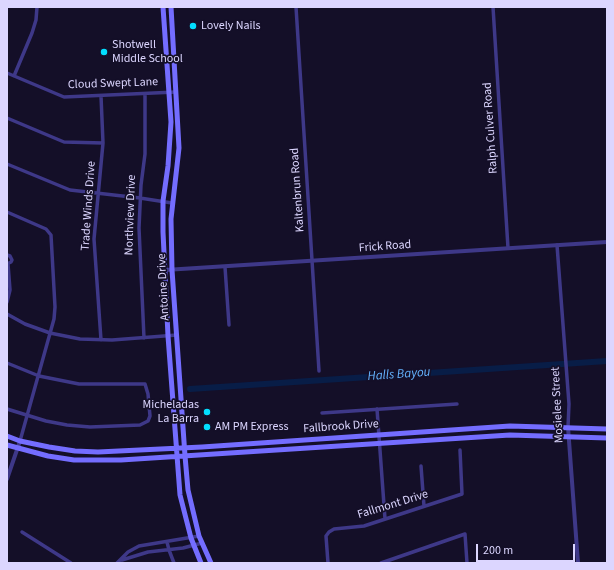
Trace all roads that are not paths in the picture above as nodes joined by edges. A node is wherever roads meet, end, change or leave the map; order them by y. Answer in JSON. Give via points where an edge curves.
{"nodes":[{"id":1,"x":37,"y":7,"type":"edge"},
{"id":2,"x":163,"y":7,"type":"edge"},
{"id":3,"x":171,"y":7,"type":"edge"},
{"id":4,"x":296,"y":7,"type":"edge"},
{"id":5,"x":493,"y":7,"type":"edge"},
{"id":6,"x":7,"y":73,"type":"edge"},
{"id":7,"x":14,"y":76,"type":"junction"},
{"id":8,"x":176,"y":92,"type":"junction"},
{"id":9,"x":168,"y":93,"type":"junction"},
{"id":10,"x":145,"y":94,"type":"junction"},
{"id":11,"x":101,"y":96,"type":"junction"},
{"id":12,"x":7,"y":118,"type":"edge"},
{"id":13,"x":103,"y":143,"type":"junction"},
{"id":14,"x":7,"y":164,"type":"edge"},
{"id":15,"x":97,"y":193,"type":"junction"},
{"id":16,"x":140,"y":198,"type":"junction"},
{"id":17,"x":163,"y":201,"type":"junction"},
{"id":18,"x":172,"y":203,"type":"junction"},
{"id":19,"x":7,"y":212,"type":"edge"},
{"id":20,"x":607,"y":242,"type":"edge"},
{"id":21,"x":557,"y":245,"type":"junction"},
{"id":22,"x":508,"y":248,"type":"junction"},
{"id":23,"x":7,"y":255,"type":"edge"},
{"id":24,"x":312,"y":261,"type":"junction"},
{"id":25,"x":8,"y":264,"type":"edge"},
{"id":26,"x":225,"y":266,"type":"junction"},
{"id":27,"x":164,"y":270,"type":"junction"},
{"id":28,"x":172,"y":270,"type":"junction"},
{"id":29,"x":7,"y":302,"type":"edge"},
{"id":30,"x":7,"y":314,"type":"edge"},
{"id":31,"x":229,"y":325,"type":"dead end"},
{"id":32,"x":50,"y":333,"type":"junction"},
{"id":33,"x":168,"y":336,"type":"junction"},
{"id":34,"x":176,"y":336,"type":"junction"},
{"id":35,"x":144,"y":338,"type":"junction"},
{"id":36,"x":101,"y":340,"type":"junction"},
{"id":37,"x":7,"y":363,"type":"edge"},
{"id":38,"x":319,"y":371,"type":"dead end"},
{"id":39,"x":39,"y":376,"type":"junction"},
{"id":40,"x":456,"y":404,"type":"dead end"},
{"id":41,"x":7,"y":409,"type":"edge"},
{"id":42,"x":377,"y":409,"type":"junction"},
{"id":43,"x":322,"y":413,"type":"dead end"},
{"id":44,"x":27,"y":416,"type":"junction"},
{"id":45,"x":568,"y":427,"type":"junction"},
{"id":46,"x":607,"y":429,"type":"edge"},
{"id":47,"x":378,"y":435,"type":"junction"},
{"id":48,"x":7,"y":436,"type":"edge"},
{"id":49,"x":569,"y":436,"type":"junction"},
{"id":50,"x":607,"y":438,"type":"edge"},
{"id":51,"x":20,"y":441,"type":"junction"},
{"id":52,"x":271,"y":442,"type":"junction"},
{"id":53,"x":379,"y":444,"type":"junction"},
{"id":54,"x":7,"y":445,"type":"edge"},
{"id":55,"x":176,"y":448,"type":"junction"},
{"id":56,"x":185,"y":448,"type":"junction"},
{"id":57,"x":17,"y":449,"type":"junction"},
{"id":58,"x":272,"y":450,"type":"junction"},
{"id":59,"x":460,"y":450,"type":"dead end"},
{"id":60,"x":177,"y":456,"type":"junction"},
{"id":61,"x":185,"y":456,"type":"junction"},
{"id":62,"x":421,"y":466,"type":"dead end"},
{"id":63,"x":7,"y":479,"type":"edge"},
{"id":64,"x":424,"y":506,"type":"junction"},
{"id":65,"x":385,"y":519,"type":"junction"},
{"id":66,"x":22,"y":532,"type":"dead end"},
{"id":67,"x":199,"y":536,"type":"junction"},
{"id":68,"x":191,"y":538,"type":"junction"},
{"id":69,"x":167,"y":542,"type":"junction"},
{"id":70,"x":202,"y":543,"type":"junction"},
{"id":71,"x":194,"y":545,"type":"junction"},
{"id":72,"x":169,"y":550,"type":"junction"},
{"id":73,"x":119,"y":562,"type":"edge"},
{"id":74,"x":70,"y":563,"type":"edge"},
{"id":75,"x":174,"y":563,"type":"edge"},
{"id":76,"x":201,"y":563,"type":"edge"},
{"id":77,"x":211,"y":563,"type":"edge"},
{"id":78,"x":328,"y":563,"type":"edge"},
{"id":79,"x":381,"y":563,"type":"edge"},
{"id":80,"x":467,"y":563,"type":"edge"},
{"id":81,"x":578,"y":563,"type":"edge"}],
"edges":[{"from":1,"to":7,"type":"street","via":[[32,33]]},
{"from":2,"to":9,"type":"main road","name":"Antoine Drive"},
{"from":3,"to":8,"type":"main road","name":"Antoine Drive"},
{"from":4,"to":24,"type":"street","name":"Kaltenbrun Road"},
{"from":5,"to":22,"type":"street","name":"Ralph Culver Road"},
{"from":6,"to":7,"type":"street","name":"Cloud Swept Lane"},
{"from":7,"to":11,"type":"street","name":"Cloud Swept Lane","via":[[64,97]]},
{"from":8,"to":9,"type":"street","name":"Cloud Swept Lane"},
{"from":8,"to":18,"type":"main road","name":"Antoine Drive","via":[[178,148]]},
{"from":9,"to":10,"type":"street","name":"Cloud Swept Lane"},
{"from":9,"to":17,"type":"main road","name":"Antoine Drive","via":[[170,144]]},
{"from":10,"to":11,"type":"street","name":"Cloud Swept Lane"},
{"from":10,"to":16,"type":"street","name":"Northview Drive","via":[[145,154]]},
{"from":11,"to":13,"type":"street","name":"Trade Winds Drive"},
{"from":12,"to":13,"type":"street","via":[[64,142]]},
{"from":13,"to":15,"type":"street","name":"Trade Winds Drive"},
{"from":14,"to":15,"type":"street","via":[[70,190]]},
{"from":15,"to":16,"type":"street"},
{"from":15,"to":36,"type":"street","name":"Trade Winds Drive","via":[[94,239]]},
{"from":16,"to":17,"type":"street"},
{"from":16,"to":35,"type":"street","name":"Northview Drive","via":[[139,249]]},
{"from":17,"to":18,"type":"street"},
{"from":17,"to":27,"type":"main road","name":"Antoine Drive"},
{"from":18,"to":28,"type":"main road","name":"Antoine Drive"},
{"from":19,"to":32,"type":"street","via":[[43,227],[51,235],[55,307]]},
{"from":20,"to":21,"type":"street","name":"Frick Road"},
{"from":21,"to":22,"type":"street","name":"Frick Road"},
{"from":21,"to":45,"type":"street","name":"Mosielee Street","via":[[569,404]]},
{"from":22,"to":24,"type":"street","name":"Frick Road"},
{"from":23,"to":25,"type":"street","via":[[12,258]]},
{"from":24,"to":26,"type":"street","name":"Frick Road"},
{"from":24,"to":38,"type":"street","name":"Kaltenbrun Road"},
{"from":25,"to":29,"type":"street","via":[[10,290]]},
{"from":26,"to":28,"type":"street","name":"Frick Road"},
{"from":26,"to":31,"type":"street"},
{"from":27,"to":28,"type":"street","name":"Frick Road"},
{"from":27,"to":33,"type":"main road","name":"Antoine Drive"},
{"from":28,"to":34,"type":"main road","name":"Antoine Drive"},
{"from":30,"to":32,"type":"street"},
{"from":32,"to":36,"type":"street"},
{"from":32,"to":39,"type":"street"},
{"from":33,"to":34,"type":"street"},
{"from":33,"to":35,"type":"street"},
{"from":33,"to":55,"type":"main road","name":"Antoine Drive"},
{"from":34,"to":56,"type":"main road","name":"Antoine Drive"},
{"from":35,"to":36,"type":"street"},
{"from":37,"to":39,"type":"street"},
{"from":39,"to":44,"type":"street"},
{"from":39,"to":44,"type":"street","via":[[79,384],[145,384],[150,416],[146,423],[100,427],[76,426]]},
{"from":40,"to":42,"type":"street"},
{"from":41,"to":44,"type":"street"},
{"from":42,"to":43,"type":"street"},
{"from":42,"to":47,"type":"street"},
{"from":44,"to":51,"type":"street"},
{"from":45,"to":46,"type":"main road","name":"Fallbrook Drive"},
{"from":45,"to":47,"type":"main road","name":"Fallbrook Drive","via":[[510,426]]},
{"from":45,"to":49,"type":"street","name":"Mosielee Street"},
{"from":47,"to":52,"type":"main road","name":"Fallbrook Drive"},
{"from":47,"to":53,"type":"street"},
{"from":48,"to":51,"type":"main road","name":"Fallbrook Drive"},
{"from":49,"to":50,"type":"main road","name":"Fallbrook Drive"},
{"from":49,"to":53,"type":"main road","name":"Fallbrook Drive","via":[[510,435]]},
{"from":49,"to":81,"type":"street","name":"Mosielee Street"},
{"from":51,"to":55,"type":"main road","name":"Fallbrook Drive","via":[[75,451],[121,452]]},
{"from":51,"to":57,"type":"street"},
{"from":52,"to":56,"type":"main road","name":"Fallbrook Drive"},
{"from":52,"to":58,"type":"main road"},
{"from":53,"to":58,"type":"main road","name":"Fallbrook Drive"},
{"from":53,"to":65,"type":"street"},
{"from":54,"to":57,"type":"main road","name":"Fallbrook Drive"},
{"from":55,"to":56,"type":"main road","name":"Fallbrook Drive"},
{"from":55,"to":60,"type":"main road","name":"Antoine Drive"},
{"from":56,"to":61,"type":"main road","name":"Antoine Drive"},
{"from":57,"to":60,"type":"main road","name":"Fallbrook Drive","via":[[74,460]]},
{"from":57,"to":63,"type":"street"},
{"from":58,"to":61,"type":"main road","name":"Fallbrook Drive"},
{"from":59,"to":64,"type":"street","name":"Fallmont Drive","via":[[462,494]]},
{"from":60,"to":61,"type":"main road","name":"Fallbrook Drive"},
{"from":60,"to":68,"type":"main road","name":"Antoine Drive","via":[[180,495]]},
{"from":61,"to":67,"type":"main road","name":"Antoine Drive","via":[[188,490]]},
{"from":62,"to":64,"type":"street"},
{"from":64,"to":65,"type":"street","name":"Fallmont Drive"},
{"from":65,"to":78,"type":"street","name":"Fallmont Drive","via":[[364,526],[334,529],[329,532],[326,536]]},
{"from":66,"to":74,"type":"street"},
{"from":67,"to":68,"type":"street"},
{"from":67,"to":70,"type":"main road","name":"Antoine Drive"},
{"from":68,"to":69,"type":"street"},
{"from":68,"to":71,"type":"main road","name":"Antoine Drive"},
{"from":69,"to":72,"type":"street"},
{"from":69,"to":73,"type":"street","via":[[139,546],[128,552]]},
{"from":70,"to":71,"type":"street"},
{"from":70,"to":77,"type":"main road","name":"Antoine Drive"},
{"from":71,"to":72,"type":"street"},
{"from":71,"to":76,"type":"main road","name":"Antoine Drive"},
{"from":72,"to":73,"type":"street","via":[[148,552]]},
{"from":72,"to":75,"type":"street"},
{"from":79,"to":80,"type":"street","via":[[466,534]]}]}
